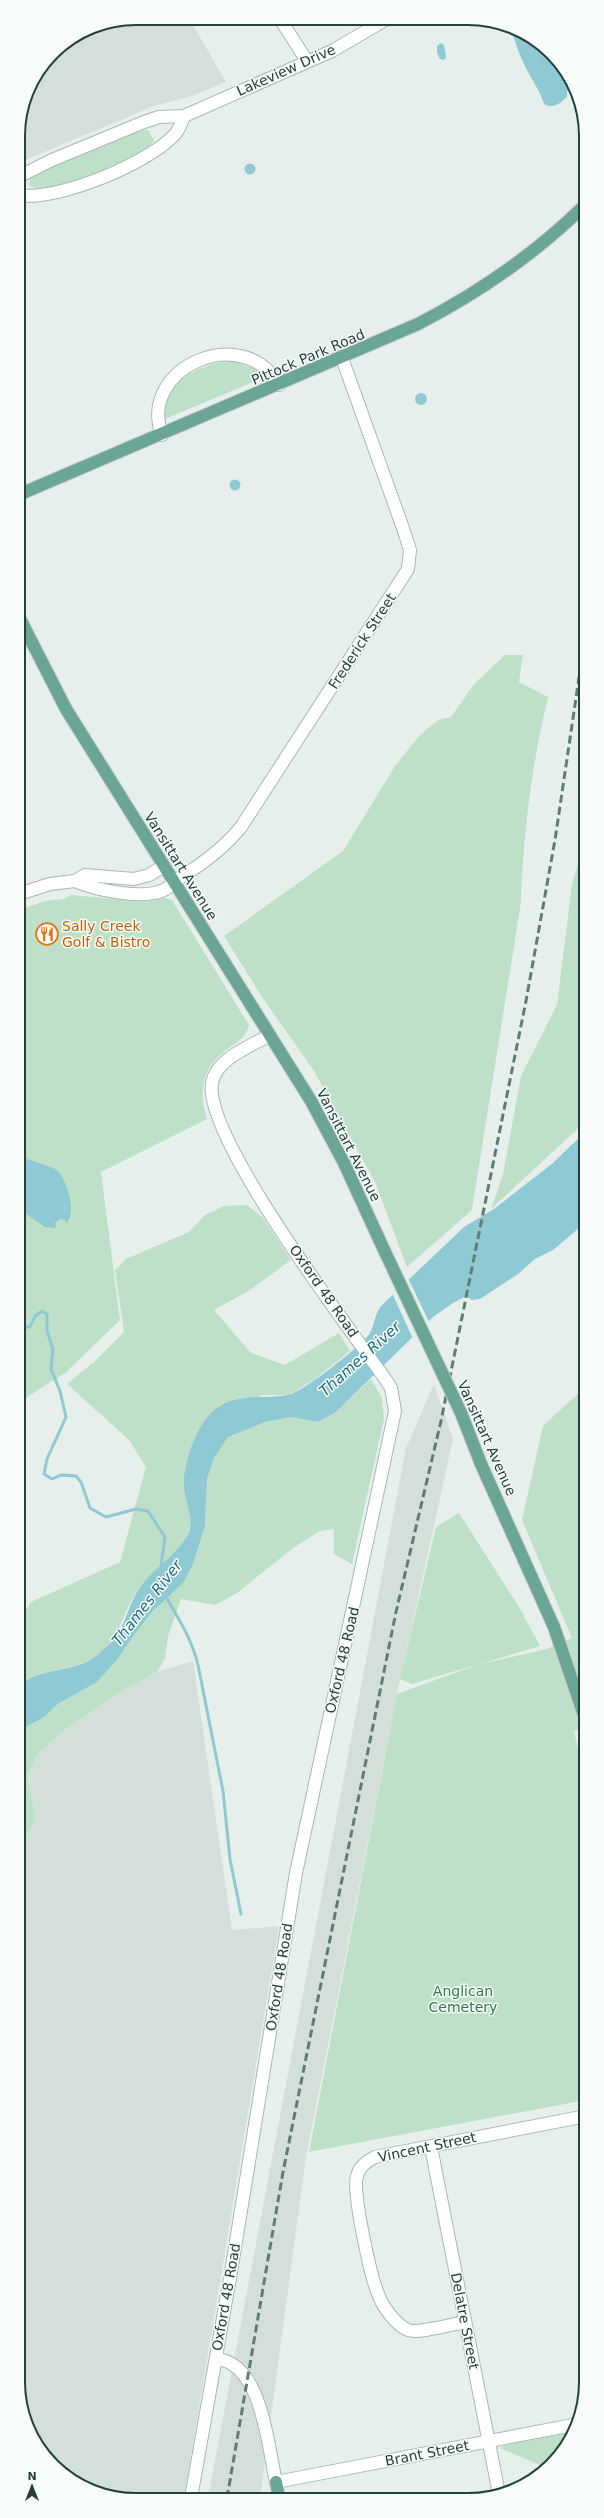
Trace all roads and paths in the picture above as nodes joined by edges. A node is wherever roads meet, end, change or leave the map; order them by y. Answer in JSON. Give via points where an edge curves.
{"nodes":[{"id":1,"x":284,"y":25,"type":"edge"},
{"id":2,"x":377,"y":25,"type":"edge"},
{"id":3,"x":307,"y":61,"type":"junction"},
{"id":4,"x":184,"y":116,"type":"junction"},
{"id":5,"x":25,"y":174,"type":"edge"},
{"id":6,"x":25,"y":194,"type":"edge"},
{"id":7,"x":579,"y":210,"type":"edge"},
{"id":8,"x":342,"y":358,"type":"junction"},
{"id":9,"x":279,"y":385,"type":"junction"},
{"id":10,"x":162,"y":435,"type":"junction"},
{"id":11,"x":25,"y":492,"type":"edge"},
{"id":12,"x":25,"y":629,"type":"edge"},
{"id":13,"x":164,"y":866,"type":"junction"},
{"id":14,"x":75,"y":880,"type":"junction"},
{"id":15,"x":174,"y":882,"type":"junction"},
{"id":16,"x":25,"y":892,"type":"edge"},
{"id":17,"x":268,"y":1036,"type":"junction"},
{"id":18,"x":579,"y":1700,"type":"edge"},
{"id":19,"x":579,"y":2117,"type":"edge"},
{"id":20,"x":431,"y":2147,"type":"junction"},
{"id":21,"x":465,"y":2322,"type":"junction"},
{"id":22,"x":216,"y":2359,"type":"junction"},
{"id":23,"x":571,"y":2425,"type":"edge"},
{"id":24,"x":489,"y":2442,"type":"junction"},
{"id":25,"x":276,"y":2482,"type":"junction"},
{"id":26,"x":498,"y":2489,"type":"edge"},
{"id":27,"x":192,"y":2493,"type":"edge"},
{"id":28,"x":278,"y":2493,"type":"edge"}],
"edges":[{"from":1,"to":3,"type":"street"},
{"from":2,"to":3,"type":"street","name":"Lakeview Drive","via":[[351,41]]},
{"from":3,"to":4,"type":"street","name":"Lakeview Drive"},
{"from":4,"to":5,"type":"street","name":"Lakeview Drive","via":[[144,122]]},
{"from":4,"to":6,"type":"street","via":[[176,133],[138,161],[67,190]]},
{"from":7,"to":8,"type":"main road","name":"Pittock Park Road","via":[[523,260],[473,294],[418,324]]},
{"from":8,"to":9,"type":"main road","name":"Pittock Park Road"},
{"from":8,"to":15,"type":"street","name":"Frederick Street","via":[[404,531],[410,550],[410,564],[241,827],[229,842]]},
{"from":9,"to":10,"type":"main road","name":"Pittock Park Road"},
{"from":9,"to":10,"type":"street","via":[[269,369],[248,358],[226,354],[200,360],[183,370],[164,391],[157,415]]},
{"from":10,"to":11,"type":"main road","name":"Pittock Park Road"},
{"from":12,"to":13,"type":"main road","name":"Vansittart Avenue","via":[[66,708]]},
{"from":13,"to":14,"type":"street","via":[[149,875],[134,879],[85,875]]},
{"from":13,"to":15,"type":"main road","name":"Vansittart Avenue"},
{"from":14,"to":15,"type":"street","name":"Frederick Street","via":[[92,888],[140,893],[164,890]]},
{"from":14,"to":16,"type":"street"},
{"from":15,"to":17,"type":"main road","name":"Vansittart Avenue"},
{"from":17,"to":18,"type":"main road","name":"Vansittart Avenue","bridge":true,"via":[[311,1102],[337,1149],[461,1413],[554,1627]]},
{"from":17,"to":22,"type":"street","name":"Oxford 48 Road","via":[[227,1060],[217,1070],[212,1082],[212,1098],[220,1123],[261,1200],[391,1388],[395,1411],[296,1873]]},
{"from":19,"to":20,"type":"street","name":"Vincent Street"},
{"from":20,"to":21,"type":"street","name":"Delatre Street"},
{"from":20,"to":21,"type":"street","name":"Vincent Street","via":[[375,2157],[369,2161],[357,2176],[359,2208],[375,2286],[389,2312],[402,2326],[412,2331]]},
{"from":21,"to":24,"type":"street","name":"Delatre Street"},
{"from":22,"to":25,"type":"street","via":[[228,2360],[239,2369],[255,2392],[261,2406]]},
{"from":22,"to":27,"type":"street","name":"Oxford 48 Road"},
{"from":23,"to":24,"type":"street","name":"Brant Street"},
{"from":24,"to":25,"type":"street","name":"Brant Street"},
{"from":24,"to":26,"type":"street","name":"Delatre Street"},
{"from":25,"to":28,"type":"main road"}]}
